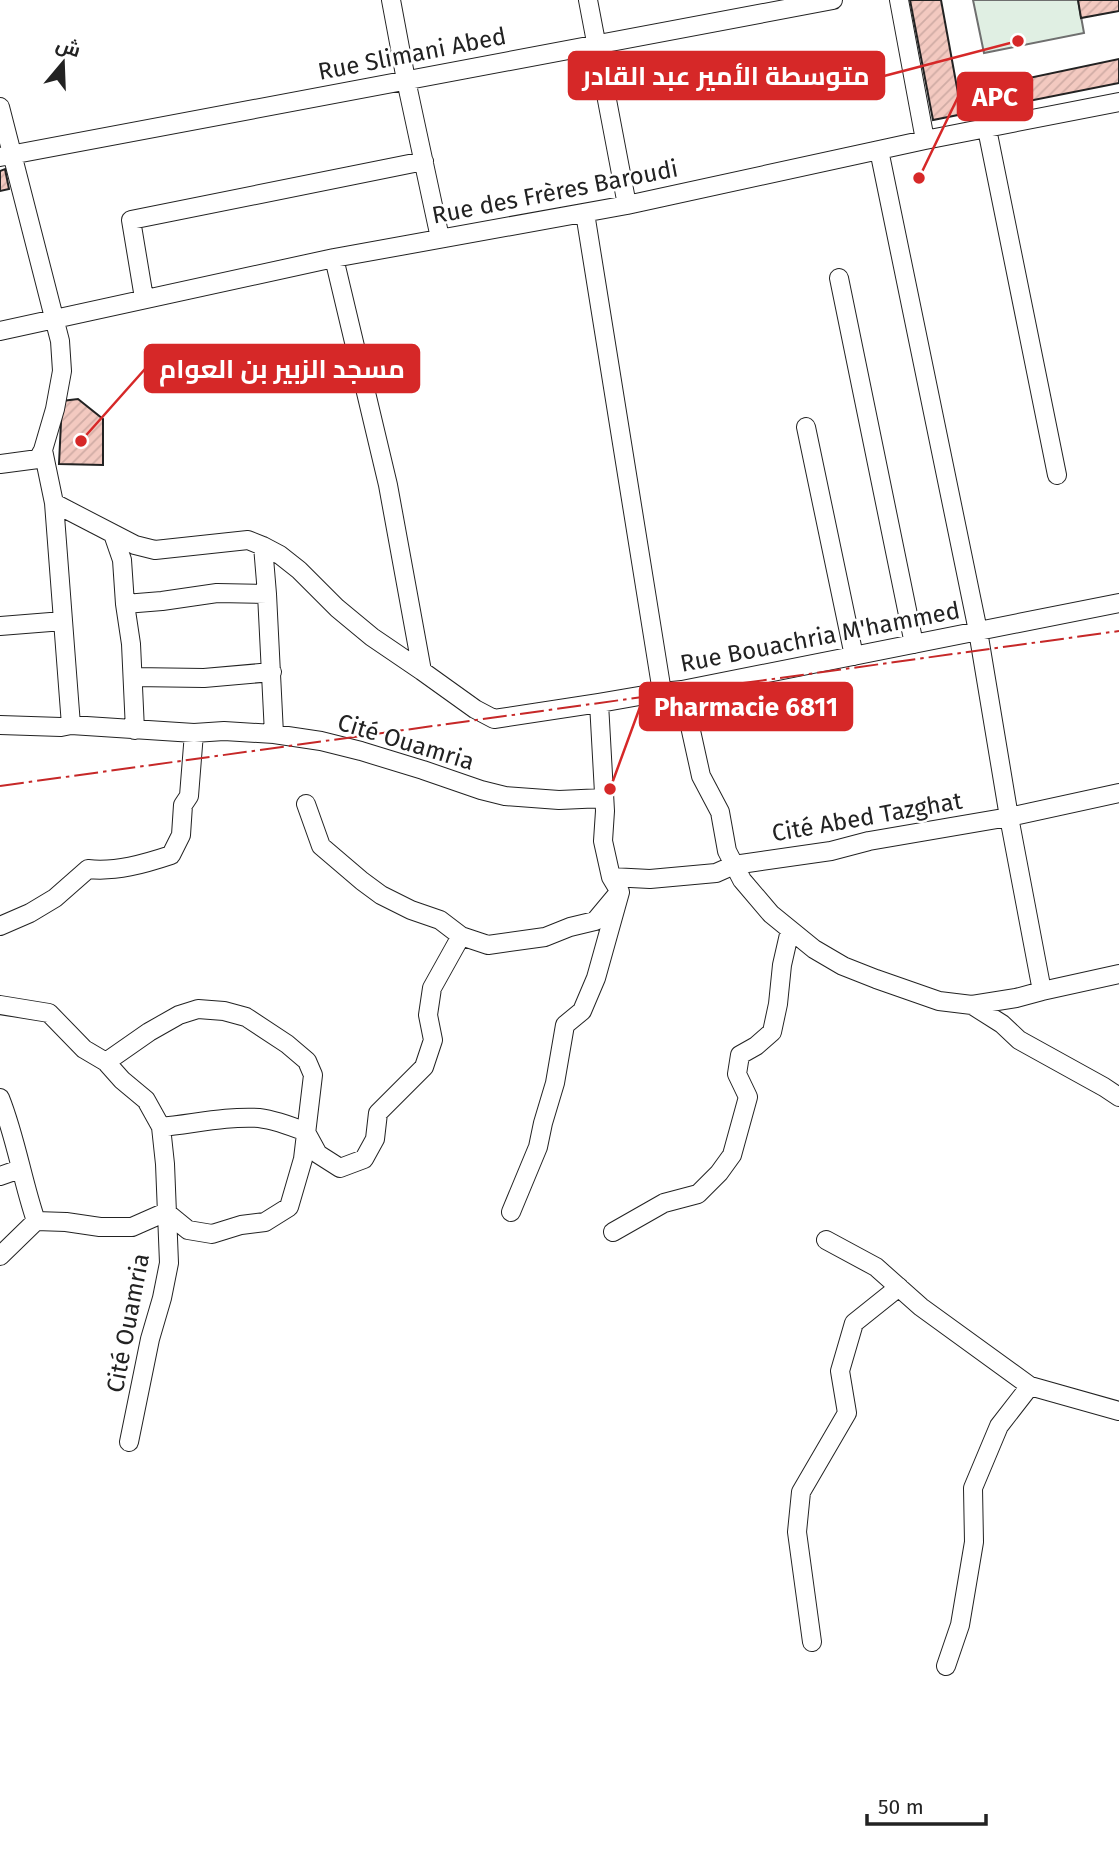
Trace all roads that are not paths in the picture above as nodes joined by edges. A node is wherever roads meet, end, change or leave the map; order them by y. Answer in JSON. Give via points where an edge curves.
{"nodes":[{"id":1,"x":391,"y":0,"type":"edge"},
{"id":2,"x":588,"y":0,"type":"edge"},
{"id":3,"x":833,"y":0,"type":"edge"},
{"id":4,"x":899,"y":0,"type":"edge"},
{"id":5,"x":597,"y":45,"type":"junction"},
{"id":6,"x":406,"y":80,"type":"junction"},
{"id":7,"x":1119,"y":103,"type":"edge"},
{"id":8,"x":0,"y":107,"type":"edge"},
{"id":9,"x":987,"y":129,"type":"junction"},
{"id":10,"x":925,"y":140,"type":"junction"},
{"id":11,"x":879,"y":150,"type":"junction"},
{"id":12,"x":6,"y":156,"type":"edge"},
{"id":13,"x":424,"y":161,"type":"junction"},
{"id":14,"x":627,"y":205,"type":"junction"},
{"id":15,"x":585,"y":213,"type":"junction"},
{"id":16,"x":440,"y":238,"type":"junction"},
{"id":17,"x":334,"y":258,"type":"junction"},
{"id":18,"x":839,"y":278,"type":"dead end"},
{"id":19,"x":144,"y":298,"type":"junction"},
{"id":20,"x":55,"y":320,"type":"junction"},
{"id":21,"x":0,"y":331,"type":"edge"},
{"id":22,"x":806,"y":427,"type":"dead end"},
{"id":23,"x":43,"y":450,"type":"junction"},
{"id":24,"x":0,"y":464,"type":"edge"},
{"id":25,"x":1057,"y":475,"type":"dead end"},
{"id":26,"x":54,"y":503,"type":"junction"},
{"id":27,"x":113,"y":534,"type":"junction"},
{"id":28,"x":263,"y":545,"type":"junction"},
{"id":29,"x":267,"y":594,"type":"junction"},
{"id":30,"x":1119,"y":603,"type":"edge"},
{"id":31,"x":125,"y":604,"type":"junction"},
{"id":32,"x":63,"y":621,"type":"junction"},
{"id":33,"x":0,"y":626,"type":"edge"},
{"id":34,"x":978,"y":631,"type":"junction"},
{"id":35,"x":914,"y":645,"type":"junction"},
{"id":36,"x":855,"y":656,"type":"junction"},
{"id":37,"x":422,"y":671,"type":"junction"},
{"id":38,"x":272,"y":672,"type":"junction"},
{"id":39,"x":132,"y":677,"type":"junction"},
{"id":40,"x":682,"y":690,"type":"junction"},
{"id":41,"x":663,"y":692,"type":"junction"},
{"id":42,"x":599,"y":703,"type":"junction"},
{"id":43,"x":0,"y":725,"type":"edge"},
{"id":44,"x":71,"y":725,"type":"junction"},
{"id":45,"x":135,"y":730,"type":"junction"},
{"id":46,"x":194,"y":733,"type":"junction"},
{"id":47,"x":274,"y":734,"type":"junction"},
{"id":48,"x":1119,"y":793,"type":"edge"},
{"id":49,"x":604,"y":798,"type":"junction"},
{"id":50,"x":306,"y":804,"type":"dead end"},
{"id":51,"x":1009,"y":817,"type":"junction"},
{"id":52,"x":734,"y":864,"type":"junction"},
{"id":53,"x":615,"y":884,"type":"junction"},
{"id":54,"x":0,"y":926,"type":"edge"},
{"id":55,"x":790,"y":930,"type":"junction"},
{"id":56,"x":461,"y":936,"type":"junction"},
{"id":57,"x":1119,"y":974,"type":"edge"},
{"id":58,"x":1042,"y":990,"type":"junction"},
{"id":59,"x":0,"y":1005,"type":"edge"},
{"id":60,"x":972,"y":1005,"type":"junction"},
{"id":61,"x":106,"y":1062,"type":"junction"},
{"id":62,"x":1119,"y":1097,"type":"edge"},
{"id":63,"x":0,"y":1098,"type":"edge"},
{"id":64,"x":161,"y":1127,"type":"junction"},
{"id":65,"x":306,"y":1132,"type":"junction"},
{"id":66,"x":20,"y":1169,"type":"junction"},
{"id":67,"x":0,"y":1176,"type":"edge"},
{"id":68,"x":166,"y":1212,"type":"junction"},
{"id":69,"x":511,"y":1212,"type":"dead end"},
{"id":70,"x":36,"y":1221,"type":"junction"},
{"id":71,"x":613,"y":1232,"type":"dead end"},
{"id":72,"x":826,"y":1240,"type":"dead end"},
{"id":73,"x":0,"y":1256,"type":"edge"},
{"id":74,"x":899,"y":1287,"type":"junction"},
{"id":75,"x":1030,"y":1386,"type":"junction"},
{"id":76,"x":1119,"y":1411,"type":"edge"},
{"id":77,"x":129,"y":1442,"type":"dead end"},
{"id":78,"x":812,"y":1642,"type":"dead end"},
{"id":79,"x":946,"y":1667,"type":"dead end"}],
"edges":[{"from":1,"to":6,"type":"street"},
{"from":2,"to":5,"type":"street"},
{"from":3,"to":5,"type":"street","name":"Rue Slimani Abed"},
{"from":4,"to":10,"type":"street"},
{"from":5,"to":6,"type":"street","name":"Rue Slimani Abed"},
{"from":5,"to":14,"type":"street"},
{"from":6,"to":12,"type":"street","name":"Rue Slimani Abed"},
{"from":6,"to":13,"type":"street"},
{"from":7,"to":9,"type":"street","name":"Rue des Frères Baroudi"},
{"from":8,"to":12,"type":"street"},
{"from":9,"to":10,"type":"street","name":"Rue des Frères Baroudi"},
{"from":9,"to":25,"type":"street"},
{"from":10,"to":11,"type":"street","name":"Rue des Frères Baroudi"},
{"from":11,"to":14,"type":"street","name":"Rue des Frères Baroudi"},
{"from":11,"to":34,"type":"street"},
{"from":12,"to":20,"type":"street"},
{"from":13,"to":16,"type":"street"},
{"from":13,"to":19,"type":"street","via":[[131,220]]},
{"from":14,"to":15,"type":"street","name":"Rue des Frères Baroudi"},
{"from":15,"to":16,"type":"street","name":"Rue des Frères Baroudi"},
{"from":15,"to":41,"type":"street"},
{"from":16,"to":17,"type":"street","name":"Rue des Frères Baroudi"},
{"from":17,"to":19,"type":"street","name":"Rue des Frères Baroudi"},
{"from":17,"to":37,"type":"street","via":[[388,485]]},
{"from":18,"to":35,"type":"street"},
{"from":19,"to":20,"type":"street","name":"Rue des Frères Baroudi"},
{"from":20,"to":21,"type":"street","name":"Rue des Frères Baroudi"},
{"from":20,"to":23,"type":"street","via":[[62,371]]},
{"from":22,"to":36,"type":"street"},
{"from":23,"to":24,"type":"street","via":[[38,459]]},
{"from":23,"to":26,"type":"street"},
{"from":26,"to":27,"type":"street"},
{"from":26,"to":32,"type":"street"},
{"from":27,"to":28,"type":"street","via":[[155,550],[248,540]]},
{"from":27,"to":31,"type":"street","via":[[122,560]]},
{"from":28,"to":29,"type":"street"},
{"from":28,"to":37,"type":"street","name":"Rue Bouachria M'hammed","via":[[299,570],[363,630]]},
{"from":29,"to":31,"type":"street","via":[[217,593]]},
{"from":29,"to":38,"type":"street"},
{"from":30,"to":34,"type":"street","name":"Rue Bouachria M'hammed"},
{"from":31,"to":39,"type":"street"},
{"from":32,"to":33,"type":"street"},
{"from":32,"to":44,"type":"street"},
{"from":34,"to":35,"type":"street","name":"Rue Bouachria M'hammed"},
{"from":34,"to":51,"type":"street"},
{"from":35,"to":36,"type":"street","name":"Rue Bouachria M'hammed"},
{"from":36,"to":40,"type":"street","name":"Rue Bouachria M'hammed"},
{"from":37,"to":42,"type":"street","name":"Rue Bouachria M'hammed","via":[[494,719]]},
{"from":38,"to":39,"type":"street","via":[[204,678]]},
{"from":38,"to":47,"type":"street"},
{"from":39,"to":45,"type":"street"},
{"from":40,"to":41,"type":"street","name":"Rue Bouachria M'hammed"},
{"from":40,"to":52,"type":"street","via":[[701,776],[720,812],[726,851]]},
{"from":41,"to":42,"type":"street","name":"Rue Bouachria M'hammed"},
{"from":42,"to":49,"type":"street"},
{"from":43,"to":44,"type":"street","name":"Cité Ouamria"},
{"from":44,"to":45,"type":"street","name":"Cité Ouamria"},
{"from":45,"to":46,"type":"street","name":"Cité Ouamria"},
{"from":46,"to":47,"type":"street","name":"Cité Ouamria"},
{"from":46,"to":54,"type":"street","via":[[189,796],[183,805],[181,835],[171,855],[104,871],[88,869],[55,898]]},
{"from":47,"to":49,"type":"street","name":"Cité Ouamria","via":[[361,751],[505,796]]},
{"from":48,"to":51,"type":"street","name":"Cité Abed Tazghat"},
{"from":49,"to":53,"type":"street","via":[[603,841]]},
{"from":50,"to":56,"type":"street","via":[[321,846],[341,864],[381,895],[440,920]]},
{"from":51,"to":52,"type":"street","name":"Cité Abed Tazghat","via":[[831,851]]},
{"from":51,"to":58,"type":"street"},
{"from":52,"to":53,"type":"street","name":"Cité Abed Tazghat","via":[[716,873]]},
{"from":52,"to":55,"type":"street","via":[[742,880]]},
{"from":53,"to":56,"type":"street","via":[[595,921],[545,937],[488,945]]},
{"from":53,"to":69,"type":"street","via":[[596,978],[582,1011],[565,1026],[538,1147]]},
{"from":55,"to":60,"type":"street","via":[[854,970],[939,1001]]},
{"from":55,"to":71,"type":"street","via":[[772,1032],[740,1055],[737,1074],[748,1097],[732,1155],[698,1194],[664,1203]]},
{"from":56,"to":65,"type":"street","via":[[432,988],[428,1015],[433,1040],[424,1067],[378,1114],[375,1139],[364,1159],[340,1168],[318,1154]]},
{"from":57,"to":58,"type":"street"},
{"from":58,"to":60,"type":"street"},
{"from":59,"to":61,"type":"street","name":"Cité Ouamria","via":[[49,1013],[84,1049]]},
{"from":60,"to":62,"type":"street","via":[[1019,1040]]},
{"from":61,"to":64,"type":"street","name":"Cité Ouamria","via":[[146,1100]]},
{"from":61,"to":65,"type":"street","via":[[188,1012],[224,1011],[246,1017],[307,1061],[313,1075]]},
{"from":63,"to":66,"type":"street"},
{"from":64,"to":65,"type":"street","via":[[261,1118]]},
{"from":64,"to":68,"type":"street","name":"Cité Ouamria"},
{"from":65,"to":68,"type":"street","via":[[289,1207],[265,1222],[212,1234],[188,1230]]},
{"from":66,"to":67,"type":"street"},
{"from":66,"to":70,"type":"street"},
{"from":68,"to":70,"type":"street","name":"Cité Ouamria","via":[[132,1227]]},
{"from":68,"to":77,"type":"street","name":"Cité Ouamria","via":[[169,1263]]},
{"from":70,"to":73,"type":"street"},
{"from":72,"to":74,"type":"street","via":[[876,1267]]},
{"from":74,"to":75,"type":"street"},
{"from":74,"to":78,"type":"street","via":[[854,1323],[840,1371],[847,1413],[800,1492],[797,1532]]},
{"from":75,"to":76,"type":"street"},
{"from":75,"to":79,"type":"street","via":[[999,1426],[973,1488],[974,1542],[960,1625]]}]}
